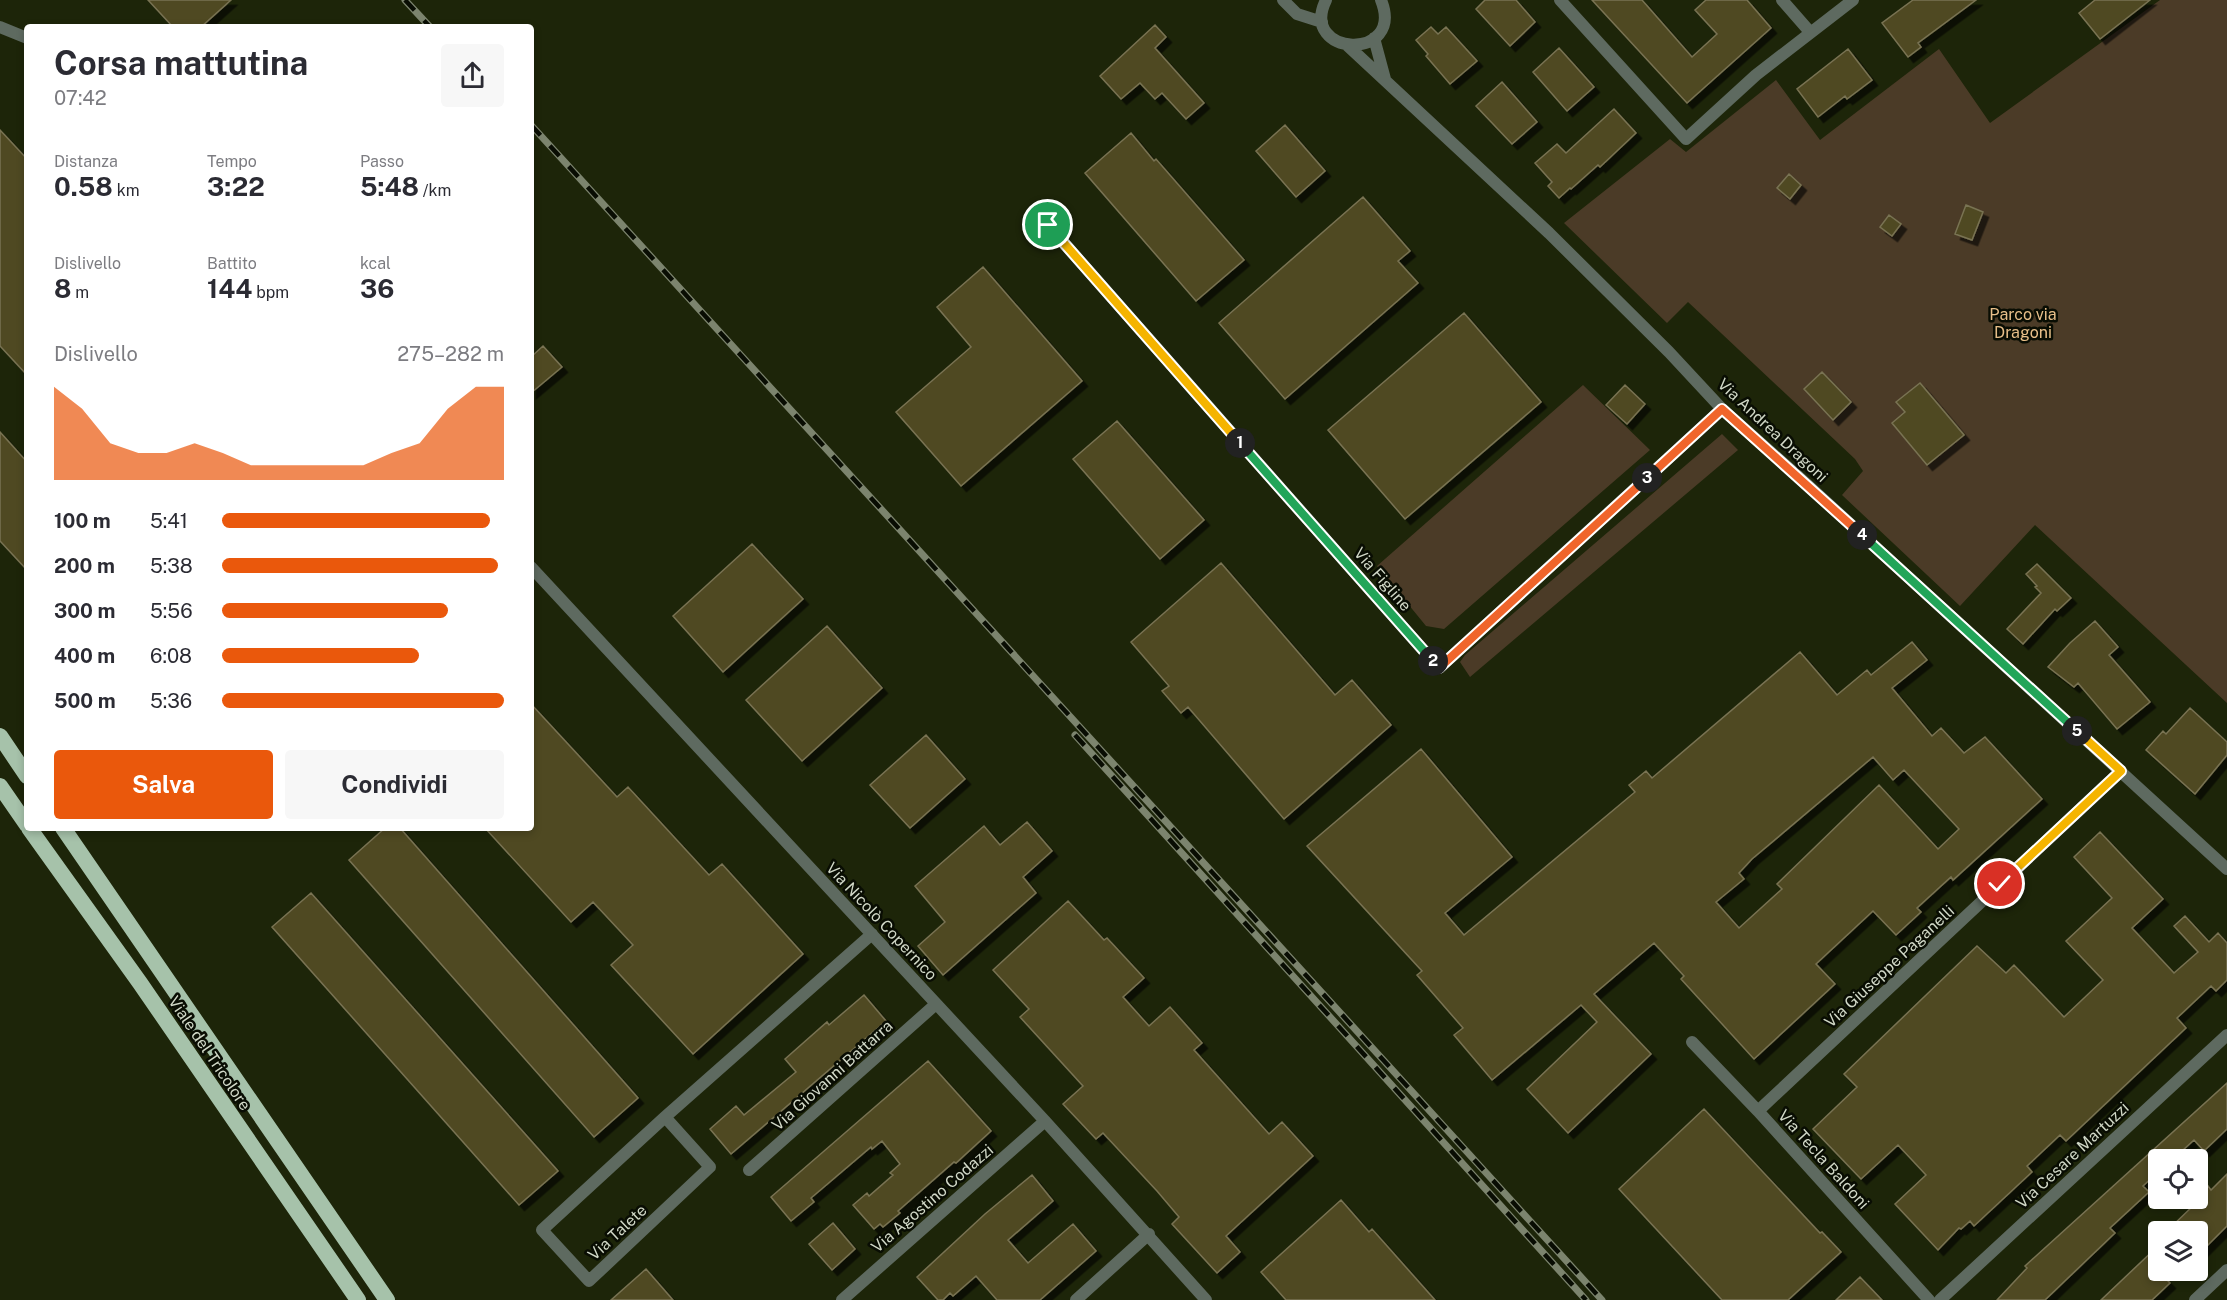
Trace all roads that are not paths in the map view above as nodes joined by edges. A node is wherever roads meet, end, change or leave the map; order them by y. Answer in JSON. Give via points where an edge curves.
{"nodes":[{"id":1,"x":1283,"y":0,"type":"edge"},
{"id":2,"x":1326,"y":0,"type":"edge"},
{"id":3,"x":1381,"y":0,"type":"edge"},
{"id":4,"x":1560,"y":0,"type":"edge"},
{"id":5,"x":1782,"y":0,"type":"edge"},
{"id":6,"x":1853,"y":0,"type":"edge"},
{"id":7,"x":1323,"y":22,"type":"junction"},
{"id":8,"x":0,"y":27,"type":"edge"},
{"id":9,"x":1810,"y":32,"type":"junction"},
{"id":10,"x":24,"y":37,"type":"edge"},
{"id":11,"x":1374,"y":39,"type":"junction"},
{"id":12,"x":1347,"y":45,"type":"junction"},
{"id":13,"x":1385,"y":80,"type":"junction"},
{"id":14,"x":1048,"y":225,"type":"dead end"},
{"id":15,"x":1722,"y":409,"type":"junction"},
{"id":16,"x":534,"y":570,"type":"edge"},
{"id":17,"x":0,"y":736,"type":"edge"},
{"id":18,"x":2121,"y":771,"type":"junction"},
{"id":19,"x":24,"y":772,"type":"edge"},
{"id":20,"x":0,"y":786,"type":"edge"},
{"id":21,"x":24,"y":820,"type":"edge"},
{"id":22,"x":31,"y":831,"type":"edge"},
{"id":23,"x":65,"y":831,"type":"edge"},
{"id":24,"x":2227,"y":869,"type":"edge"},
{"id":25,"x":872,"y":934,"type":"junction"},
{"id":26,"x":936,"y":1004,"type":"junction"},
{"id":27,"x":2227,"y":1035,"type":"edge"},
{"id":28,"x":1692,"y":1042,"type":"dead end"},
{"id":29,"x":1758,"y":1111,"type":"junction"},
{"id":30,"x":664,"y":1117,"type":"junction"},
{"id":31,"x":1044,"y":1120,"type":"junction"},
{"id":32,"x":749,"y":1170,"type":"dead end"},
{"id":33,"x":1149,"y":1234,"type":"junction"},
{"id":34,"x":2227,"y":1270,"type":"edge"},
{"id":35,"x":358,"y":1300,"type":"edge"},
{"id":36,"x":387,"y":1300,"type":"edge"},
{"id":37,"x":842,"y":1300,"type":"edge"},
{"id":38,"x":1076,"y":1300,"type":"edge"},
{"id":39,"x":1206,"y":1300,"type":"edge"},
{"id":40,"x":1929,"y":1300,"type":"edge"},
{"id":41,"x":1940,"y":1300,"type":"edge"},
{"id":42,"x":2195,"y":1300,"type":"edge"}],
"edges":[{"from":1,"to":7,"type":"street","via":[[1297,14]]},
{"from":2,"to":7,"type":"street"},
{"from":3,"to":11,"type":"street","via":[[1385,15]]},
{"from":4,"to":9,"type":"street","via":[[1686,139]]},
{"from":5,"to":9,"type":"street"},
{"from":6,"to":9,"type":"street"},
{"from":7,"to":12,"type":"street","name":"Via Andrea Dragoni","via":[[1331,37]]},
{"from":8,"to":10,"type":"street"},
{"from":11,"to":12,"type":"street","via":[[1361,45]]},
{"from":11,"to":13,"type":"street"},
{"from":12,"to":13,"type":"street","name":"Via Andrea Dragoni"},
{"from":13,"to":15,"type":"street","name":"Via Andrea Dragoni","via":[[1549,233]]},
{"from":14,"to":15,"type":"street","name":"Via Figline","via":[[1439,668]]},
{"from":15,"to":18,"type":"street","name":"Via Andrea Dragoni"},
{"from":16,"to":25,"type":"street","name":"Via Nicolò Copernico"},
{"from":17,"to":19,"type":"highway"},
{"from":18,"to":24,"type":"street","name":"Via Andrea Dragoni"},
{"from":18,"to":29,"type":"street","name":"Via Giuseppe Paganelli"},
{"from":20,"to":21,"type":"highway","name":"Viale del Tricolore"},
{"from":22,"to":35,"type":"highway","name":"Viale del Tricolore"},
{"from":23,"to":36,"type":"highway","name":"Viale del Tricolore"},
{"from":25,"to":26,"type":"street","name":"Via Nicolò Copernico"},
{"from":25,"to":30,"type":"street","name":"Via Talete"},
{"from":26,"to":31,"type":"street","name":"Via Nicolò Copernico"},
{"from":26,"to":32,"type":"street","name":"Via Giovanni Battarra"},
{"from":27,"to":41,"type":"street","name":"Via Cesare Martuzzi"},
{"from":28,"to":29,"type":"street","name":"Via Tecla Baldoni"},
{"from":29,"to":40,"type":"street","name":"Via Tecla Baldoni"},
{"from":30,"to":30,"type":"street","name":"Via Talete","via":[[710,1167],[589,1281],[542,1230]]},
{"from":31,"to":33,"type":"street","name":"Via Nicolò Copernico"},
{"from":31,"to":37,"type":"street","name":"Via Agostino Codazzi"},
{"from":33,"to":38,"type":"street"},
{"from":33,"to":39,"type":"street","name":"Via Nicolò Copernico"},
{"from":34,"to":42,"type":"street"}]}
